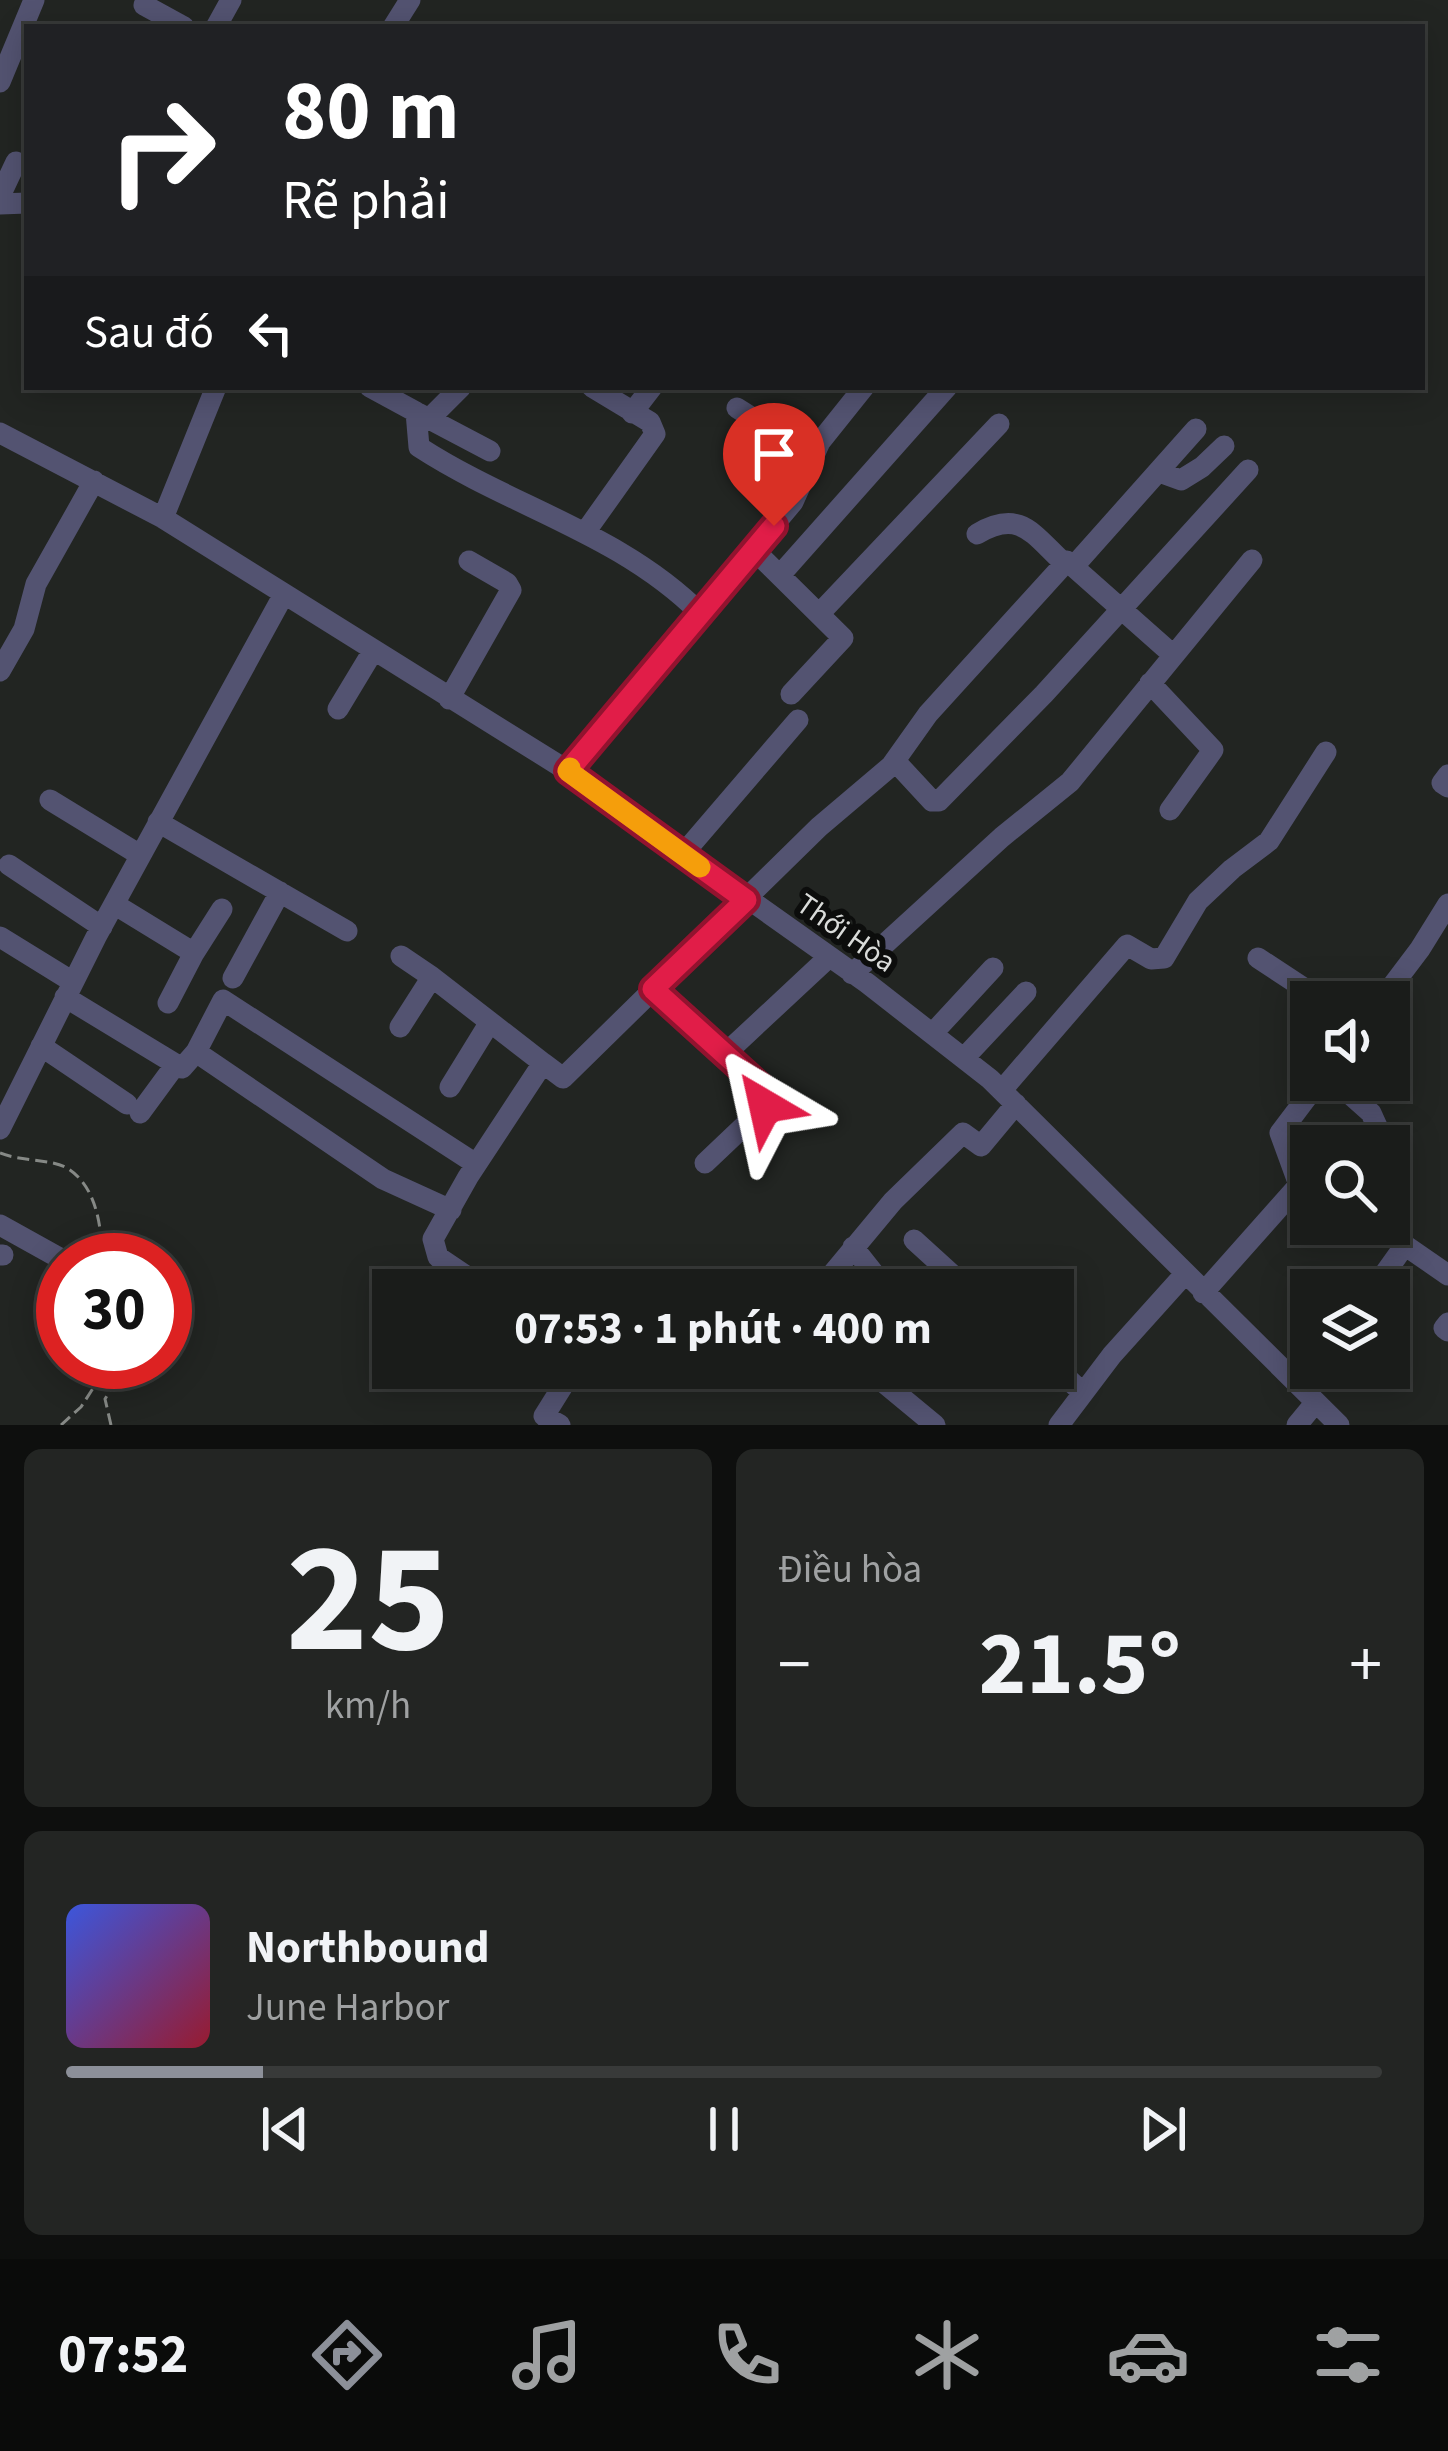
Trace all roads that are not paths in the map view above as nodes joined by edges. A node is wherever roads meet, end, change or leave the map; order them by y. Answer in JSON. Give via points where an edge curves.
{"nodes":[{"id":1,"x":144,"y":5,"type":"dead end"},
{"id":2,"x":24,"y":24,"type":"edge"},
{"id":3,"x":179,"y":24,"type":"edge"},
{"id":4,"x":0,"y":82,"type":"edge"},
{"id":5,"x":16,"y":162,"type":"dead end"},
{"id":6,"x":0,"y":200,"type":"edge"},
{"id":7,"x":215,"y":390,"type":"edge"},
{"id":8,"x":376,"y":390,"type":"edge"},
{"id":9,"x":457,"y":390,"type":"edge"},
{"id":10,"x":600,"y":390,"type":"edge"},
{"id":11,"x":650,"y":390,"type":"edge"},
{"id":12,"x":862,"y":390,"type":"edge"},
{"id":13,"x":944,"y":390,"type":"edge"},
{"id":14,"x":737,"y":408,"type":"dead end"},
{"id":15,"x":632,"y":413,"type":"junction"},
{"id":16,"x":423,"y":415,"type":"junction"},
{"id":17,"x":999,"y":424,"type":"dead end"},
{"id":18,"x":1196,"y":429,"type":"dead end"},
{"id":19,"x":0,"y":433,"type":"edge"},
{"id":20,"x":1223,"y":446,"type":"dead end"},
{"id":21,"x":490,"y":451,"type":"dead end"},
{"id":22,"x":814,"y":457,"type":"junction"},
{"id":23,"x":1248,"y":470,"type":"dead end"},
{"id":24,"x":1159,"y":472,"type":"junction"},
{"id":25,"x":94,"y":481,"type":"junction"},
{"id":26,"x":163,"y":518,"type":"junction"},
{"id":27,"x":586,"y":531,"type":"junction"},
{"id":28,"x":977,"y":534,"type":"dead end"},
{"id":29,"x":754,"y":550,"type":"junction"},
{"id":30,"x":1252,"y":560,"type":"dead end"},
{"id":31,"x":470,"y":561,"type":"dead end"},
{"id":32,"x":1069,"y":565,"type":"junction"},
{"id":33,"x":781,"y":574,"type":"junction"},
{"id":34,"x":284,"y":593,"type":"junction"},
{"id":35,"x":1121,"y":609,"type":"junction"},
{"id":36,"x":701,"y":614,"type":"junction"},
{"id":37,"x":820,"y":614,"type":"junction"},
{"id":38,"x":373,"y":650,"type":"junction"},
{"id":39,"x":1172,"y":654,"type":"junction"},
{"id":40,"x":0,"y":671,"type":"edge"},
{"id":41,"x":1150,"y":683,"type":"junction"},
{"id":42,"x":790,"y":694,"type":"dead end"},
{"id":43,"x":449,"y":699,"type":"junction"},
{"id":44,"x":338,"y":709,"type":"dead end"},
{"id":45,"x":798,"y":720,"type":"dead end"},
{"id":46,"x":1326,"y":752,"type":"dead end"},
{"id":47,"x":895,"y":761,"type":"junction"},
{"id":48,"x":568,"y":771,"type":"junction"},
{"id":49,"x":1448,"y":775,"type":"edge"},
{"id":50,"x":1448,"y":787,"type":"edge"},
{"id":51,"x":50,"y":800,"type":"dead end"},
{"id":52,"x":1171,"y":810,"type":"dead end"},
{"id":53,"x":158,"y":822,"type":"junction"},
{"id":54,"x":683,"y":854,"type":"junction"},
{"id":55,"x":140,"y":855,"type":"junction"},
{"id":56,"x":9,"y":866,"type":"dead end"},
{"id":57,"x":280,"y":892,"type":"junction"},
{"id":58,"x":746,"y":900,"type":"junction"},
{"id":59,"x":114,"y":904,"type":"junction"},
{"id":60,"x":222,"y":908,"type":"dead end"},
{"id":61,"x":1446,"y":911,"type":"edge"},
{"id":62,"x":102,"y":927,"type":"junction"},
{"id":63,"x":347,"y":931,"type":"dead end"},
{"id":64,"x":0,"y":937,"type":"edge"},
{"id":65,"x":194,"y":953,"type":"junction"},
{"id":66,"x":401,"y":956,"type":"dead end"},
{"id":67,"x":829,"y":958,"type":"junction"},
{"id":68,"x":1258,"y":958,"type":"dead end"},
{"id":69,"x":993,"y":968,"type":"dead end"},
{"id":70,"x":852,"y":974,"type":"junction"},
{"id":71,"x":233,"y":977,"type":"dead end"},
{"id":72,"x":432,"y":977,"type":"junction"},
{"id":73,"x":1293,"y":981,"type":"edge"},
{"id":74,"x":1395,"y":981,"type":"edge"},
{"id":75,"x":653,"y":989,"type":"junction"},
{"id":76,"x":69,"y":990,"type":"junction"},
{"id":77,"x":1026,"y":992,"type":"dead end"},
{"id":78,"x":168,"y":1003,"type":"dead end"},
{"id":79,"x":490,"y":1022,"type":"junction"},
{"id":80,"x":400,"y":1027,"type":"dead end"},
{"id":81,"x":933,"y":1034,"type":"junction"},
{"id":82,"x":41,"y":1046,"type":"junction"},
{"id":83,"x":196,"y":1052,"type":"junction"},
{"id":84,"x":725,"y":1054,"type":"junction"},
{"id":85,"x":964,"y":1058,"type":"junction"},
{"id":86,"x":543,"y":1063,"type":"junction"},
{"id":87,"x":176,"y":1064,"type":"junction"},
{"id":88,"x":450,"y":1087,"type":"dead end"},
{"id":89,"x":1009,"y":1097,"type":"junction"},
{"id":90,"x":1304,"y":1101,"type":"edge"},
{"id":91,"x":1358,"y":1101,"type":"edge"},
{"id":92,"x":1376,"y":1125,"type":"edge"},
{"id":93,"x":0,"y":1129,"type":"edge"},
{"id":94,"x":1290,"y":1154,"type":"edge"},
{"id":95,"x":705,"y":1163,"type":"dead end"},
{"id":96,"x":476,"y":1164,"type":"junction"},
{"id":97,"x":1290,"y":1201,"type":"edge"},
{"id":98,"x":451,"y":1210,"type":"junction"},
{"id":99,"x":0,"y":1225,"type":"edge"},
{"id":100,"x":914,"y":1240,"type":"dead end"},
{"id":101,"x":36,"y":1245,"type":"edge"},
{"id":102,"x":1407,"y":1245,"type":"edge"},
{"id":103,"x":854,"y":1246,"type":"junction"},
{"id":104,"x":1445,"y":1266,"type":"edge"},
{"id":105,"x":456,"y":1269,"type":"edge"},
{"id":106,"x":836,"y":1269,"type":"edge"},
{"id":107,"x":871,"y":1269,"type":"edge"},
{"id":108,"x":946,"y":1269,"type":"edge"},
{"id":109,"x":1184,"y":1275,"type":"junction"},
{"id":110,"x":1203,"y":1293,"type":"junction"},
{"id":111,"x":1074,"y":1385,"type":"edge"},
{"id":112,"x":561,"y":1389,"type":"edge"},
{"id":113,"x":891,"y":1389,"type":"edge"},
{"id":114,"x":1083,"y":1393,"type":"junction"},
{"id":115,"x":1316,"y":1402,"type":"junction"},
{"id":116,"x":560,"y":1425,"type":"edge"},
{"id":117,"x":935,"y":1425,"type":"edge"},
{"id":118,"x":1059,"y":1425,"type":"edge"},
{"id":119,"x":1298,"y":1425,"type":"edge"},
{"id":120,"x":1339,"y":1425,"type":"edge"}],
"edges":[{"from":1,"to":3,"type":"street"},
{"from":2,"to":4,"type":"street"},
{"from":5,"to":6,"type":"street"},
{"from":7,"to":26,"type":"street"},
{"from":8,"to":16,"type":"street"},
{"from":9,"to":16,"type":"street"},
{"from":10,"to":15,"type":"street"},
{"from":11,"to":15,"type":"street"},
{"from":12,"to":22,"type":"street"},
{"from":13,"to":33,"type":"street"},
{"from":14,"to":22,"type":"street"},
{"from":15,"to":27,"type":"street","via":[[655,434]]},
{"from":16,"to":21,"type":"street"},
{"from":16,"to":27,"type":"street","via":[[419,447],[514,502]]},
{"from":17,"to":37,"type":"street"},
{"from":18,"to":24,"type":"street"},
{"from":19,"to":25,"type":"street","name":"Thới Hòa"},
{"from":20,"to":24,"type":"street","via":[[1181,480]]},
{"from":22,"to":29,"type":"street","via":[[794,502]]},
{"from":23,"to":35,"type":"street"},
{"from":24,"to":32,"type":"street"},
{"from":25,"to":26,"type":"street","name":"Thới Hòa"},
{"from":25,"to":40,"type":"street","via":[[36,584],[24,629]]},
{"from":26,"to":34,"type":"street","name":"Thới Hòa"},
{"from":27,"to":36,"type":"street"},
{"from":28,"to":32,"type":"street","via":[[999,521],[1020,523]]},
{"from":29,"to":33,"type":"street"},
{"from":29,"to":36,"type":"street"},
{"from":30,"to":39,"type":"street"},
{"from":31,"to":43,"type":"street","via":[[511,590]]},
{"from":32,"to":35,"type":"street"},
{"from":32,"to":47,"type":"street","via":[[928,714]]},
{"from":33,"to":37,"type":"street"},
{"from":34,"to":38,"type":"street","name":"Thới Hòa"},
{"from":34,"to":53,"type":"street"},
{"from":35,"to":39,"type":"street"},
{"from":35,"to":47,"type":"street","via":[[938,801]]},
{"from":36,"to":48,"type":"street"},
{"from":37,"to":42,"type":"street","via":[[843,638]]},
{"from":38,"to":43,"type":"street","name":"Thới Hòa"},
{"from":38,"to":44,"type":"street"},
{"from":39,"to":41,"type":"street"},
{"from":41,"to":52,"type":"street","via":[[1214,750]]},
{"from":41,"to":70,"type":"street","via":[[1070,782]]},
{"from":43,"to":48,"type":"street","name":"Thới Hòa"},
{"from":45,"to":54,"type":"street"},
{"from":46,"to":89,"type":"street","via":[[1269,841],[1198,902],[1164,958],[1127,945]]},
{"from":47,"to":58,"type":"street"},
{"from":48,"to":54,"type":"street","name":"Thới Hòa"},
{"from":49,"to":50,"type":"street"},
{"from":51,"to":55,"type":"street"},
{"from":53,"to":55,"type":"street"},
{"from":53,"to":57,"type":"street"},
{"from":54,"to":58,"type":"street","name":"Thới Hòa"},
{"from":55,"to":59,"type":"street"},
{"from":56,"to":62,"type":"street"},
{"from":57,"to":63,"type":"street"},
{"from":57,"to":71,"type":"street"},
{"from":58,"to":67,"type":"street","name":"Thới Hòa"},
{"from":58,"to":75,"type":"street"},
{"from":59,"to":62,"type":"street"},
{"from":59,"to":65,"type":"street"},
{"from":60,"to":65,"type":"street"},
{"from":61,"to":74,"type":"street"},
{"from":62,"to":76,"type":"street"},
{"from":64,"to":76,"type":"street"},
{"from":65,"to":78,"type":"street"},
{"from":66,"to":72,"type":"street"},
{"from":67,"to":70,"type":"street","name":"Thới Hòa"},
{"from":67,"to":84,"type":"street"},
{"from":68,"to":73,"type":"street"},
{"from":69,"to":81,"type":"street"},
{"from":70,"to":81,"type":"street","name":"Thới Hòa"},
{"from":72,"to":79,"type":"street"},
{"from":72,"to":80,"type":"street"},
{"from":75,"to":84,"type":"street"},
{"from":75,"to":86,"type":"street","via":[[563,1078]]},
{"from":76,"to":82,"type":"street"},
{"from":76,"to":87,"type":"street"},
{"from":77,"to":85,"type":"street"},
{"from":79,"to":86,"type":"street"},
{"from":79,"to":88,"type":"street"},
{"from":81,"to":85,"type":"street","name":"Thới Hòa"},
{"from":82,"to":87,"type":"street","via":[[134,1109]]},
{"from":82,"to":93,"type":"street"},
{"from":83,"to":87,"type":"street","via":[[182,1068]]},
{"from":83,"to":96,"type":"street","via":[[223,1000]]},
{"from":83,"to":98,"type":"street","via":[[383,1179]]},
{"from":84,"to":95,"type":"street","via":[[761,1087],[765,1106]]},
{"from":85,"to":89,"type":"street","name":"Thới Hòa"},
{"from":86,"to":96,"type":"street"},
{"from":89,"to":103,"type":"street","via":[[981,1147],[963,1133]]},
{"from":89,"to":109,"type":"street","name":"Thới Hòa"},
{"from":90,"to":94,"type":"street","via":[[1280,1133]]},
{"from":91,"to":92,"type":"street"},
{"from":96,"to":98,"type":"street"},
{"from":97,"to":110,"type":"street"},
{"from":98,"to":105,"type":"street","via":[[433,1239],[438,1257]]},
{"from":99,"to":101,"type":"street"},
{"from":100,"to":108,"type":"street"},
{"from":102,"to":104,"type":"street"},
{"from":103,"to":106,"type":"street"},
{"from":103,"to":107,"type":"street"},
{"from":109,"to":110,"type":"street","name":"Thới Hòa"},
{"from":109,"to":114,"type":"street"},
{"from":110,"to":115,"type":"street","name":"Thới Hòa"},
{"from":111,"to":114,"type":"street"},
{"from":112,"to":116,"type":"street","via":[[544,1415]]},
{"from":113,"to":117,"type":"street"},
{"from":114,"to":118,"type":"street"},
{"from":115,"to":119,"type":"street"},
{"from":115,"to":120,"type":"street","name":"Thới Hòa"}]}
